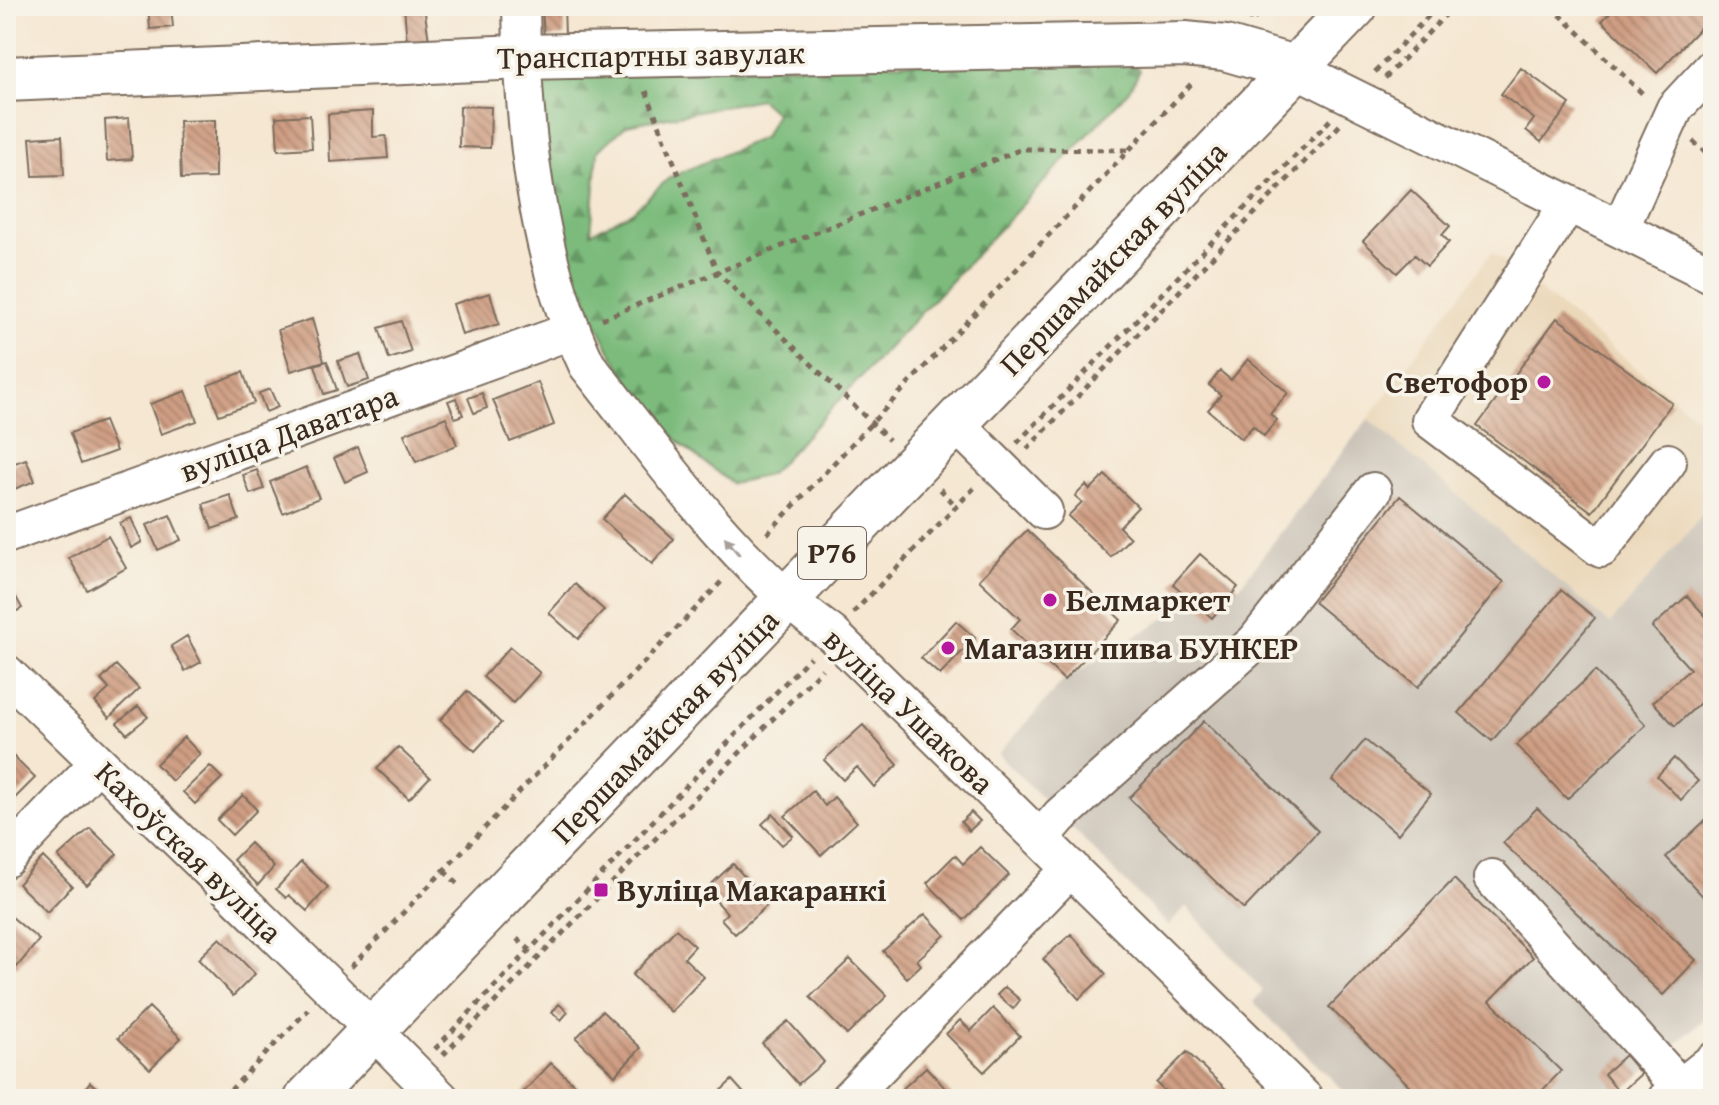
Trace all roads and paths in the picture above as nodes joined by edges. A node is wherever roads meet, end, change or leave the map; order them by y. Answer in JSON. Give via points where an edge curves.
{"nodes":[{"id":1,"x":521,"y":6,"type":"edge"},
{"id":2,"x":1355,"y":6,"type":"edge"},
{"id":3,"x":1438,"y":6,"type":"edge"},
{"id":4,"x":1454,"y":6,"type":"edge"},
{"id":5,"x":1551,"y":6,"type":"edge"},
{"id":6,"x":632,"y":55,"type":"junction"},
{"id":7,"x":522,"y":57,"type":"junction"},
{"id":8,"x":1713,"y":67,"type":"edge"},
{"id":9,"x":1294,"y":68,"type":"junction"},
{"id":10,"x":6,"y":79,"type":"edge"},
{"id":11,"x":1357,"y":99,"type":"junction"},
{"id":12,"x":1670,"y":119,"type":"junction"},
{"id":13,"x":1129,"y":150,"type":"dead end"},
{"id":14,"x":1713,"y":160,"type":"edge"},
{"id":15,"x":1568,"y":204,"type":"junction"},
{"id":16,"x":1620,"y":229,"type":"junction"},
{"id":17,"x":717,"y":272,"type":"junction"},
{"id":18,"x":1713,"y":275,"type":"edge"},
{"id":19,"x":571,"y":331,"type":"junction"},
{"id":20,"x":956,"y":424,"type":"junction"},
{"id":21,"x":889,"y":440,"type":"dead end"},
{"id":22,"x":1668,"y":462,"type":"dead end"},
{"id":23,"x":1000,"y":469,"type":"junction"},
{"id":24,"x":940,"y":489,"type":"dead end"},
{"id":25,"x":1373,"y":491,"type":"dead end"},
{"id":26,"x":956,"y":506,"type":"junction"},
{"id":27,"x":1044,"y":511,"type":"dead end"},
{"id":28,"x":6,"y":535,"type":"edge"},
{"id":29,"x":786,"y":601,"type":"junction"},
{"id":30,"x":838,"y":640,"type":"junction"},
{"id":31,"x":6,"y":673,"type":"edge"},
{"id":32,"x":97,"y":764,"type":"junction"},
{"id":33,"x":1041,"y":838,"type":"junction"},
{"id":34,"x":6,"y":859,"type":"edge"},
{"id":35,"x":1071,"y":868,"type":"junction"},
{"id":36,"x":444,"y":871,"type":"dead end"},
{"id":37,"x":1492,"y":878,"type":"dead end"},
{"id":38,"x":461,"y":887,"type":"dead end"},
{"id":39,"x":517,"y":939,"type":"dead end"},
{"id":40,"x":530,"y":950,"type":"junction"},
{"id":41,"x":373,"y":1030,"type":"junction"},
{"id":42,"x":1713,"y":1061,"type":"edge"},
{"id":43,"x":425,"y":1083,"type":"edge"},
{"id":44,"x":1673,"y":1093,"type":"edge"},
{"id":45,"x":1293,"y":1095,"type":"edge"},
{"id":46,"x":307,"y":1099,"type":"edge"},
{"id":47,"x":848,"y":1099,"type":"edge"}],
"edges":[{"from":1,"to":7,"type":"street","name":"вуліца Ушакова"},
{"from":2,"to":9,"type":"main road","name":"Першамайская вуліца","number":"Р76"},
{"from":3,"to":11,"type":"path"},
{"from":4,"to":11,"type":"path"},
{"from":5,"to":12,"type":"path"},
{"from":6,"to":7,"type":"main road","name":"Транспартны завулак"},
{"from":6,"to":9,"type":"main road","name":"Транспартны завулак","via":[[1185,44],[1225,48]]},
{"from":6,"to":17,"type":"path"},
{"from":7,"to":10,"type":"main road","name":"Транспартны завулак"},
{"from":7,"to":19,"type":"street","name":"вуліца Ушакова","via":[[531,178]]},
{"from":8,"to":12,"type":"street"},
{"from":9,"to":11,"type":"street"},
{"from":9,"to":20,"type":"main road","name":"Першамайская вуліца","number":"Р76"},
{"from":11,"to":15,"type":"street"},
{"from":11,"to":23,"type":"path"},
{"from":11,"to":23,"type":"path"},
{"from":12,"to":14,"type":"path"},
{"from":12,"to":16,"type":"street"},
{"from":13,"to":17,"type":"path","via":[[1022,149]]},
{"from":15,"to":16,"type":"street"},
{"from":15,"to":22,"type":"street","via":[[1430,420],[1601,549]]},
{"from":16,"to":18,"type":"street"},
{"from":17,"to":19,"type":"path"},
{"from":17,"to":21,"type":"path"},
{"from":19,"to":28,"type":"street","name":"вуліца Даватара"},
{"from":29,"to":19,"type":"street","name":"вуліца Ушакова","one_way":true,"via":[[743,560],[587,365]]},
{"from":20,"to":23,"type":"street"},
{"from":20,"to":29,"type":"main road","name":"Першамайская вуліца","number":"Р76"},
{"from":23,"to":26,"type":"path"},
{"from":23,"to":27,"type":"street"},
{"from":24,"to":26,"type":"path"},
{"from":25,"to":33,"type":"street","via":[[1255,642]]},
{"from":26,"to":30,"type":"path"},
{"from":29,"to":30,"type":"street","name":"вуліца Ушакова"},
{"from":29,"to":41,"type":"main road","name":"Першамайская вуліца","number":"Р76"},
{"from":30,"to":33,"type":"street","name":"вуліца Ушакова"},
{"from":30,"to":40,"type":"path"},
{"from":30,"to":43,"type":"path"},
{"from":31,"to":32,"type":"street","name":"Кахоўская вуліца"},
{"from":32,"to":34,"type":"street"},
{"from":32,"to":41,"type":"street","name":"Кахоўская вуліца"},
{"from":33,"to":35,"type":"street","name":"вуліца Ушакова"},
{"from":35,"to":45,"type":"street","name":"вуліца Ушакова"},
{"from":35,"to":47,"type":"street"},
{"from":36,"to":38,"type":"path"},
{"from":37,"to":44,"type":"street"},
{"from":39,"to":40,"type":"path"},
{"from":40,"to":43,"type":"path"},
{"from":41,"to":43,"type":"street"},
{"from":41,"to":46,"type":"main road","name":"Першамайская вуліца","number":"Р76"},
{"from":42,"to":44,"type":"street"}]}
